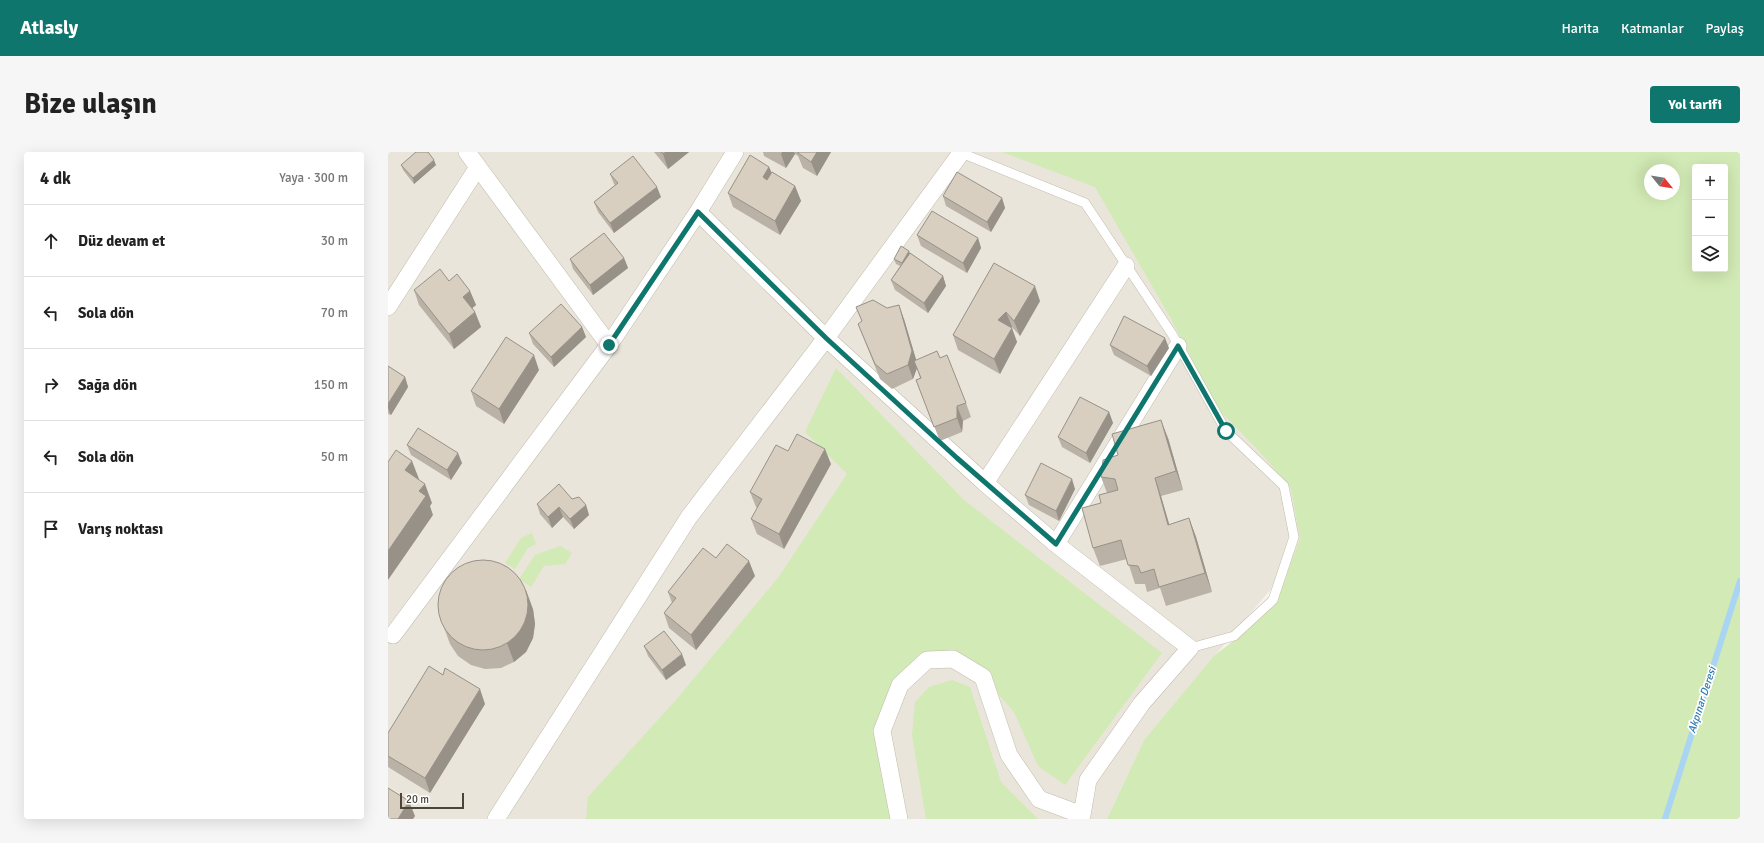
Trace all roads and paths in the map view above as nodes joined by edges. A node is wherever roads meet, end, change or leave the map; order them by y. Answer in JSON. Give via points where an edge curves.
{"nodes":[{"id":1,"x":467,"y":152,"type":"edge"},
{"id":2,"x":735,"y":152,"type":"edge"},
{"id":3,"x":960,"y":152,"type":"edge"},
{"id":4,"x":478,"y":167,"type":"junction"},
{"id":5,"x":698,"y":212,"type":"junction"},
{"id":6,"x":1126,"y":266,"type":"junction"},
{"id":7,"x":388,"y":307,"type":"edge"},
{"id":8,"x":826,"y":338,"type":"junction"},
{"id":9,"x":609,"y":345,"type":"junction"},
{"id":10,"x":1178,"y":346,"type":"junction"},
{"id":11,"x":985,"y":483,"type":"junction"},
{"id":12,"x":1056,"y":544,"type":"junction"},
{"id":13,"x":390,"y":636,"type":"edge"},
{"id":14,"x":1190,"y":648,"type":"junction"},
{"id":15,"x":496,"y":819,"type":"edge"},
{"id":16,"x":899,"y":819,"type":"edge"}],
"edges":[{"from":1,"to":4,"type":"street"},
{"from":2,"to":5,"type":"street"},
{"from":3,"to":6,"type":"lane","via":[[1085,203]]},
{"from":3,"to":8,"type":"street"},
{"from":4,"to":7,"type":"street"},
{"from":4,"to":9,"type":"street"},
{"from":5,"to":8,"type":"street"},
{"from":5,"to":9,"type":"street"},
{"from":6,"to":10,"type":"lane"},
{"from":6,"to":11,"type":"street"},
{"from":8,"to":11,"type":"street"},
{"from":8,"to":15,"type":"street","via":[[689,517]]},
{"from":9,"to":13,"type":"street"},
{"from":10,"to":12,"type":"street"},
{"from":10,"to":14,"type":"lane","via":[[1226,431],[1284,486],[1294,537],[1272,600],[1234,636]]},
{"from":11,"to":12,"type":"street"},
{"from":12,"to":14,"type":"street"},
{"from":14,"to":16,"type":"street","via":[[1142,704],[1088,780],[1082,815],[1039,799],[1009,755],[983,677],[953,659],[927,660],[900,685],[882,731]]}]}
